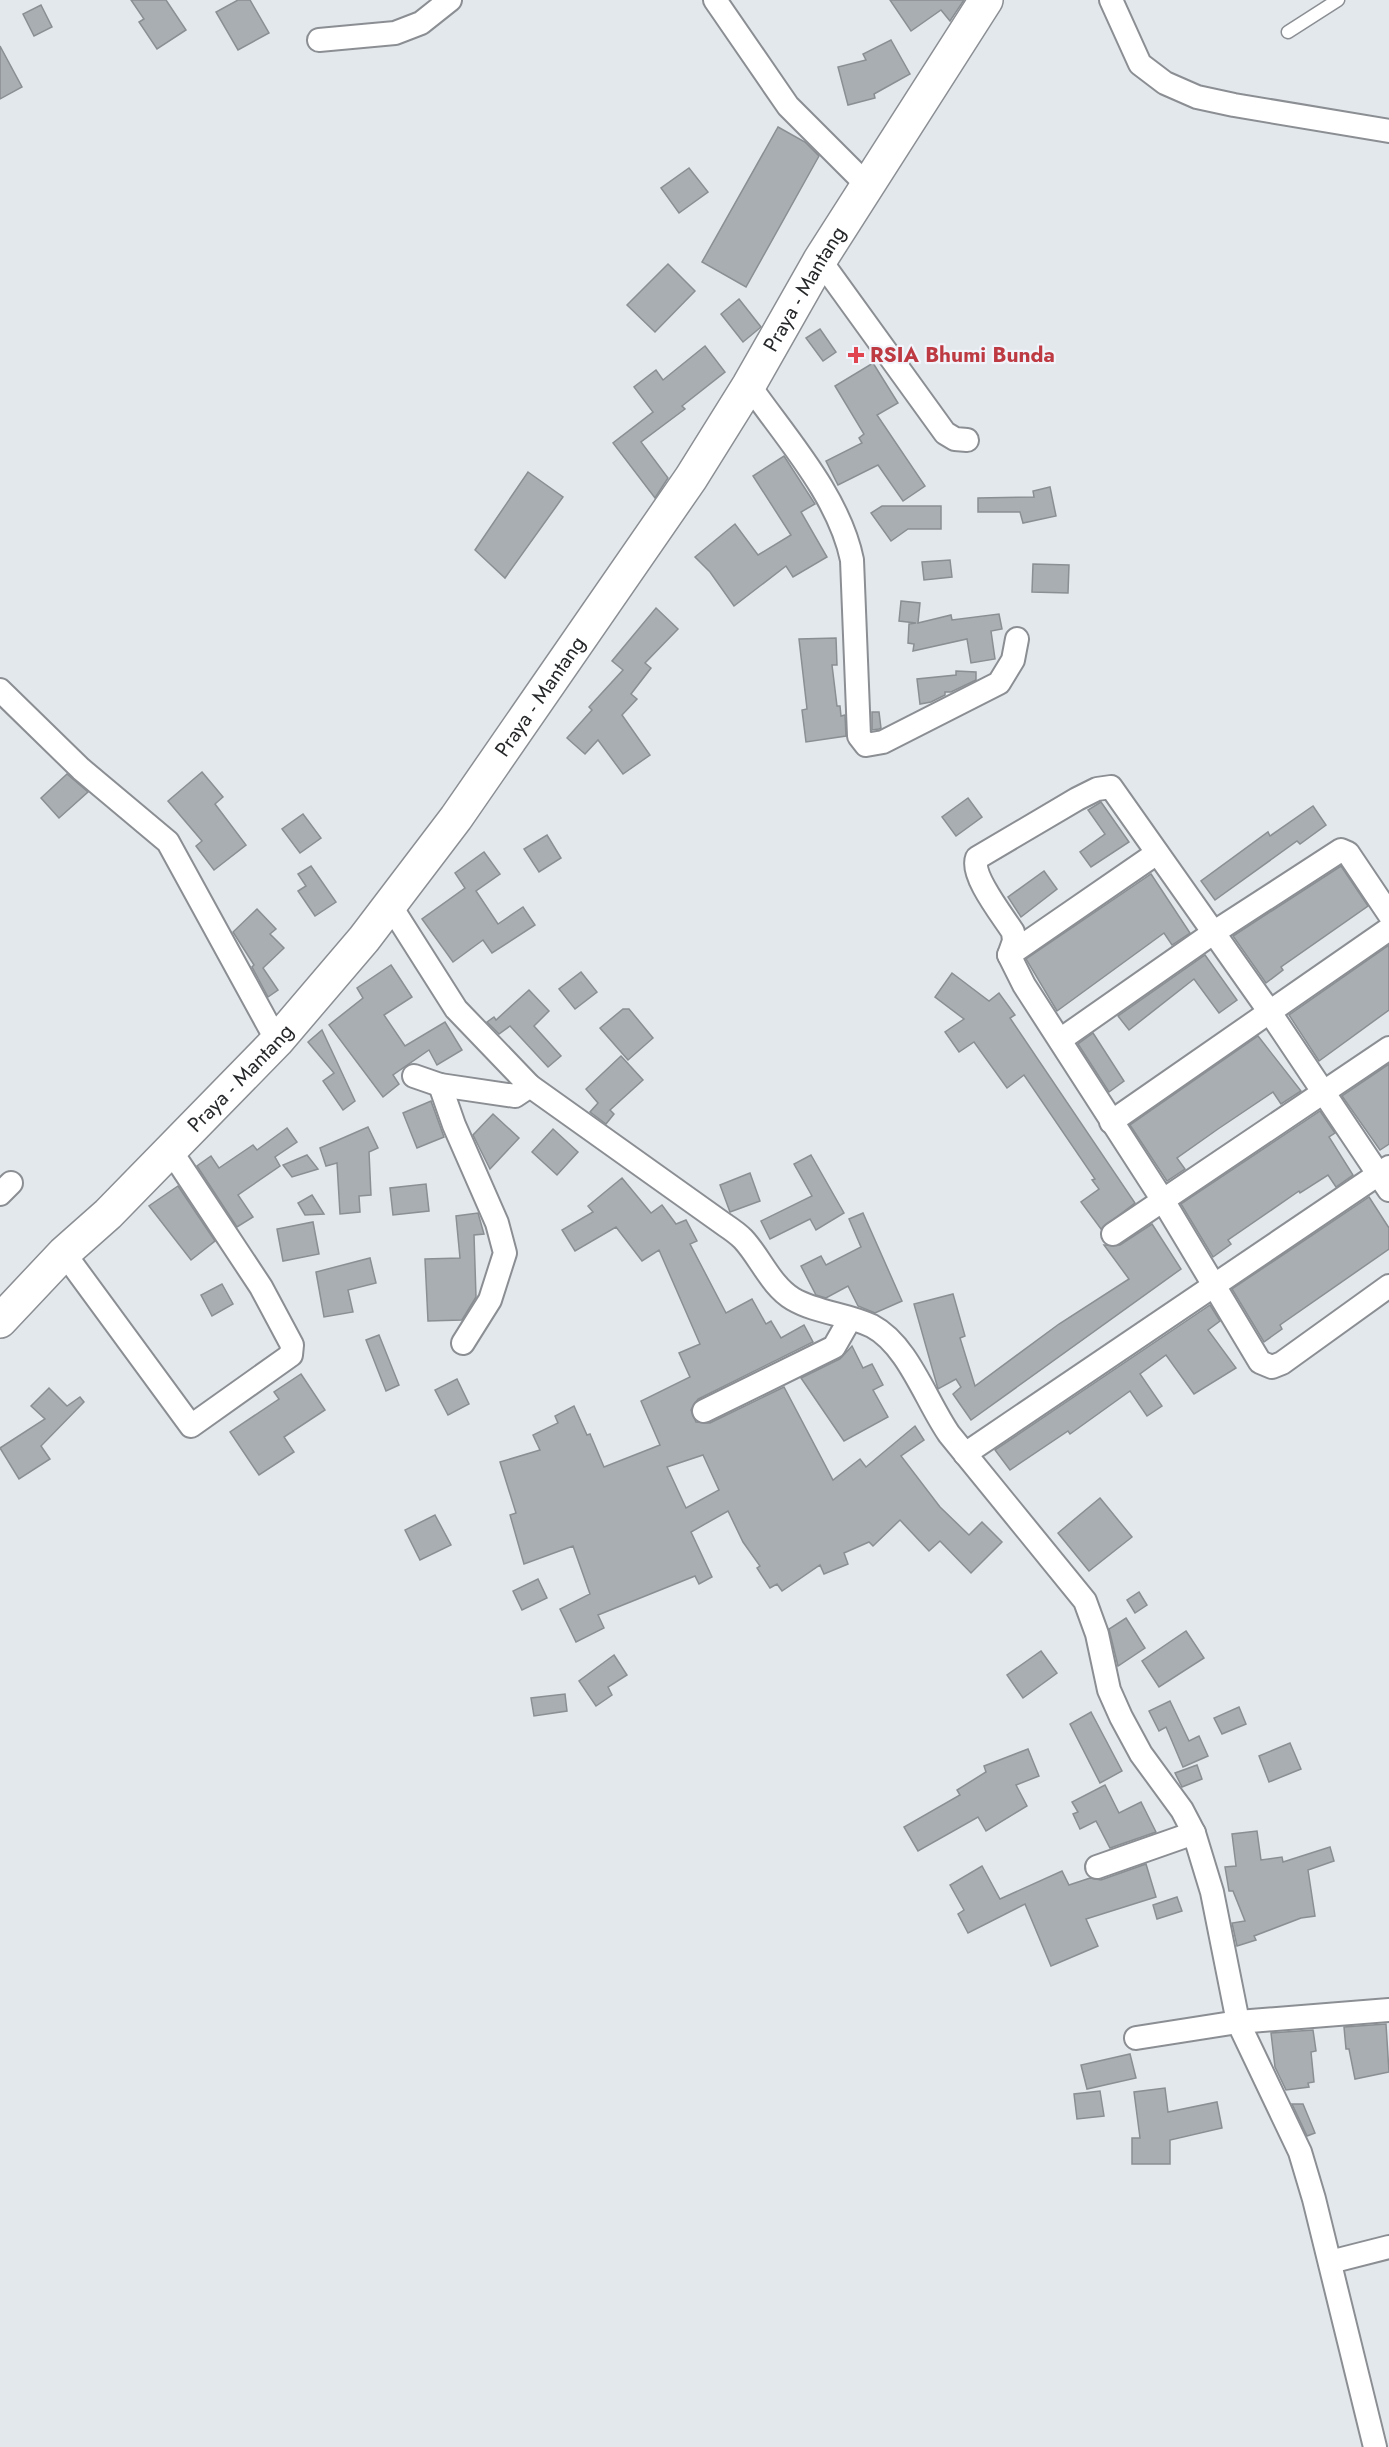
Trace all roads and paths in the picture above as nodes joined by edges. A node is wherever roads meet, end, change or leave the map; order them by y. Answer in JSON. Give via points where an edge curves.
{"nodes":[{"id":1,"x":450,"y":0,"type":"edge"},
{"id":2,"x":715,"y":0,"type":"edge"},
{"id":3,"x":986,"y":0,"type":"edge"},
{"id":4,"x":1111,"y":0,"type":"edge"},
{"id":5,"x":1338,"y":0,"type":"edge"},
{"id":6,"x":1288,"y":32,"type":"dead end"},
{"id":7,"x":319,"y":40,"type":"dead end"},
{"id":8,"x":1389,"y":131,"type":"edge"},
{"id":9,"x":868,"y":186,"type":"junction"},
{"id":10,"x":820,"y":260,"type":"junction"},
{"id":11,"x":749,"y":385,"type":"junction"},
{"id":12,"x":967,"y":440,"type":"dead end"},
{"id":13,"x":1017,"y":639,"type":"dead end"},
{"id":14,"x":0,"y":690,"type":"edge"},
{"id":15,"x":1157,"y":853,"type":"junction"},
{"id":16,"x":390,"y":905,"type":"junction"},
{"id":17,"x":1389,"y":914,"type":"edge"},
{"id":18,"x":1389,"y":929,"type":"edge"},
{"id":19,"x":1212,"y":933,"type":"junction"},
{"id":20,"x":1009,"y":955,"type":"junction"},
{"id":21,"x":1269,"y":1011,"type":"junction"},
{"id":22,"x":1060,"y":1040,"type":"junction"},
{"id":23,"x":277,"y":1041,"type":"junction"},
{"id":24,"x":1389,"y":1048,"type":"edge"},
{"id":25,"x":414,"y":1076,"type":"dead end"},
{"id":26,"x":440,"y":1084,"type":"junction"},
{"id":27,"x":530,"y":1086,"type":"junction"},
{"id":28,"x":1323,"y":1093,"type":"junction"},
{"id":29,"x":1111,"y":1122,"type":"junction"},
{"id":30,"x":171,"y":1151,"type":"junction"},
{"id":31,"x":1386,"y":1177,"type":"edge"},
{"id":32,"x":1164,"y":1202,"type":"junction"},
{"id":33,"x":1113,"y":1234,"type":"dead end"},
{"id":34,"x":64,"y":1253,"type":"junction"},
{"id":35,"x":1215,"y":1286,"type":"junction"},
{"id":36,"x":1389,"y":1286,"type":"edge"},
{"id":37,"x":850,"y":1319,"type":"junction"},
{"id":38,"x":0,"y":1321,"type":"edge"},
{"id":39,"x":463,"y":1343,"type":"dead end"},
{"id":40,"x":704,"y":1411,"type":"dead end"},
{"id":41,"x":965,"y":1454,"type":"junction"},
{"id":42,"x":1194,"y":1833,"type":"junction"},
{"id":43,"x":1096,"y":1867,"type":"dead end"},
{"id":44,"x":1389,"y":2010,"type":"edge"},
{"id":45,"x":1238,"y":2022,"type":"junction"},
{"id":46,"x":1136,"y":2038,"type":"dead end"},
{"id":47,"x":1389,"y":2247,"type":"edge"},
{"id":48,"x":1330,"y":2262,"type":"junction"},
{"id":49,"x":1375,"y":2447,"type":"edge"}],
"edges":[{"from":1,"to":7,"type":"street","via":[[421,23],[395,33]]},
{"from":2,"to":9,"type":"street","via":[[789,106]]},
{"from":3,"to":9,"type":"main road","name":"Praya - Mantang"},
{"from":4,"to":8,"type":"street","via":[[1140,64],[1165,84],[1197,97],[1234,105]]},
{"from":5,"to":6,"type":"lane"},
{"from":9,"to":10,"type":"main road","name":"Praya - Mantang"},
{"from":10,"to":11,"type":"main road","name":"Praya - Mantang"},
{"from":10,"to":12,"type":"street","via":[[945,433]]},
{"from":11,"to":13,"type":"street","via":[[829,499],[847,537],[852,560],[860,736],[866,745],[883,742],[999,682],[1014,660]]},
{"from":11,"to":16,"type":"main road","name":"Praya - Mantang","via":[[672,505],[456,818]]},
{"from":14,"to":23,"type":"street","via":[[81,769],[168,842]]},
{"from":15,"to":19,"type":"street"},
{"from":15,"to":20,"type":"street"},
{"from":15,"to":20,"type":"street","via":[[1108,786],[1077,799],[979,856],[975,865],[980,880],[1013,934]]},
{"from":16,"to":23,"type":"main road","name":"Praya - Mantang"},
{"from":16,"to":27,"type":"street","via":[[456,1009]]},
{"from":17,"to":19,"type":"street","via":[[1348,853],[1341,850]]},
{"from":18,"to":21,"type":"street"},
{"from":19,"to":21,"type":"street"},
{"from":19,"to":22,"type":"street"},
{"from":20,"to":22,"type":"street"},
{"from":21,"to":28,"type":"street"},
{"from":21,"to":29,"type":"street"},
{"from":22,"to":29,"type":"street"},
{"from":23,"to":30,"type":"main road","name":"Praya - Mantang"},
{"from":24,"to":28,"type":"street"},
{"from":25,"to":26,"type":"street"},
{"from":26,"to":27,"type":"street","via":[[515,1096]]},
{"from":26,"to":39,"type":"street","via":[[497,1223],[505,1253],[490,1300]]},
{"from":27,"to":37,"type":"street","via":[[725,1224],[792,1299]]},
{"from":28,"to":31,"type":"street"},
{"from":28,"to":32,"type":"street"},
{"from":29,"to":32,"type":"street"},
{"from":30,"to":34,"type":"main road","name":"Praya - Mantang"},
{"from":30,"to":34,"type":"street","via":[[261,1287],[292,1345],[291,1355],[191,1426]]},
{"from":31,"to":35,"type":"street"},
{"from":32,"to":33,"type":"street"},
{"from":32,"to":35,"type":"street"},
{"from":34,"to":38,"type":"main road","name":"Praya - Mantang"},
{"from":35,"to":36,"type":"street","via":[[1260,1362],[1272,1367]]},
{"from":35,"to":41,"type":"street"},
{"from":37,"to":40,"type":"street","via":[[834,1347]]},
{"from":37,"to":41,"type":"street","via":[[877,1329],[894,1345],[913,1371],[932,1409]]},
{"from":41,"to":42,"type":"street","via":[[1084,1601],[1097,1634],[1109,1690],[1121,1717]]},
{"from":42,"to":43,"type":"street"},
{"from":42,"to":45,"type":"street","via":[[1212,1892]]},
{"from":44,"to":45,"type":"street"},
{"from":45,"to":46,"type":"street"},
{"from":45,"to":48,"type":"street","via":[[1300,2152]]},
{"from":47,"to":48,"type":"street"},
{"from":48,"to":49,"type":"street"}]}
